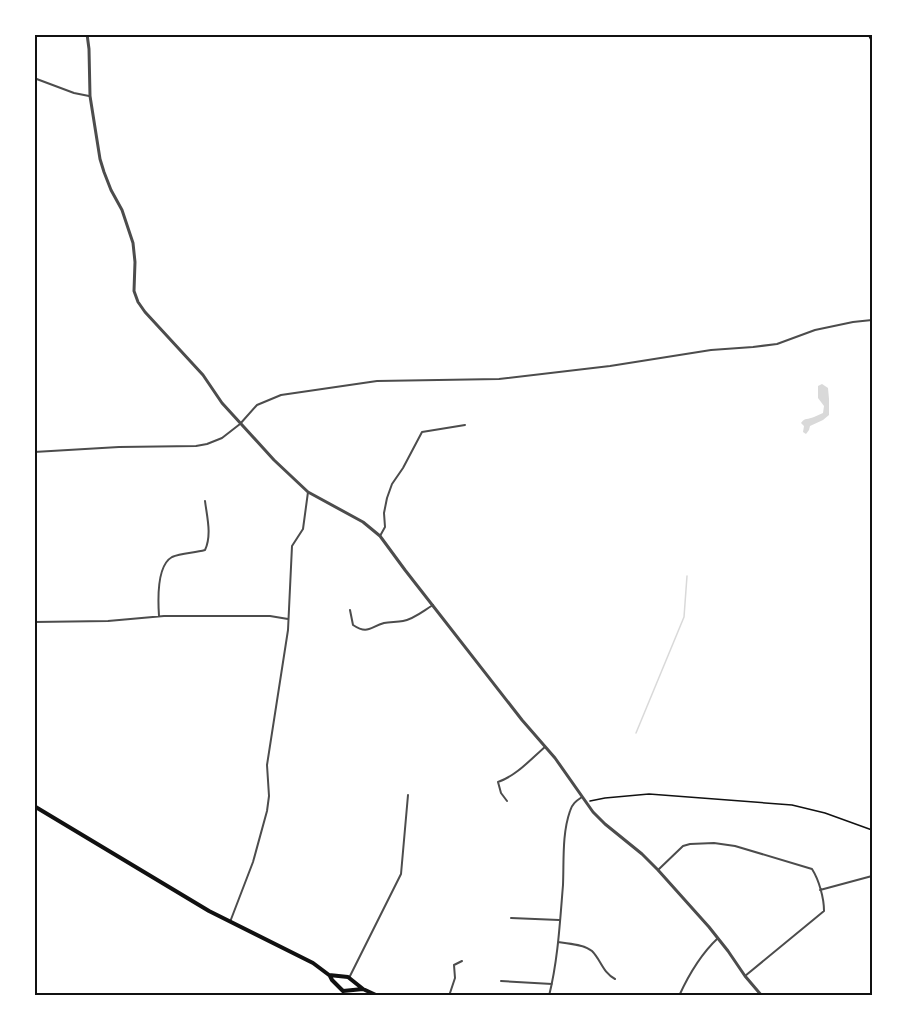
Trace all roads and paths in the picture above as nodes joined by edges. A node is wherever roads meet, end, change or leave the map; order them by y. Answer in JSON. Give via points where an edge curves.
{"nodes":[{"id":1,"x":87,"y":34,"type":"edge"},
{"id":2,"x":868,"y":34,"type":"edge"},
{"id":3,"x":873,"y":42,"type":"edge"},
{"id":4,"x":34,"y":78,"type":"edge"},
{"id":5,"x":90,"y":96,"type":"junction"},
{"id":6,"x":873,"y":320,"type":"edge"},
{"id":7,"x":240,"y":424,"type":"junction"},
{"id":8,"x":465,"y":425,"type":"dead end"},
{"id":9,"x":34,"y":452,"type":"edge"},
{"id":10,"x":308,"y":492,"type":"junction"},
{"id":11,"x":205,"y":501,"type":"dead end"},
{"id":12,"x":380,"y":536,"type":"junction"},
{"id":13,"x":433,"y":605,"type":"junction"},
{"id":14,"x":350,"y":610,"type":"dead end"},
{"id":15,"x":159,"y":616,"type":"junction"},
{"id":16,"x":288,"y":619,"type":"junction"},
{"id":17,"x":34,"y":622,"type":"edge"},
{"id":18,"x":545,"y":747,"type":"junction"},
{"id":19,"x":408,"y":795,"type":"dead end"},
{"id":20,"x":582,"y":797,"type":"junction"},
{"id":21,"x":507,"y":801,"type":"dead end"},
{"id":22,"x":586,"y":803,"type":"junction"},
{"id":23,"x":34,"y":806,"type":"edge"},
{"id":24,"x":873,"y":830,"type":"edge"},
{"id":25,"x":658,"y":870,"type":"junction"},
{"id":26,"x":873,"y":876,"type":"edge"},
{"id":27,"x":820,"y":890,"type":"junction"},
{"id":28,"x":511,"y":918,"type":"dead end"},
{"id":29,"x":559,"y":920,"type":"junction"},
{"id":30,"x":230,"y":922,"type":"junction"},
{"id":31,"x":718,"y":938,"type":"junction"},
{"id":32,"x":558,"y":942,"type":"junction"},
{"id":33,"x":462,"y":961,"type":"dead end"},
{"id":34,"x":329,"y":975,"type":"junction"},
{"id":35,"x":745,"y":976,"type":"junction"},
{"id":36,"x":342,"y":978,"type":"junction"},
{"id":37,"x":350,"y":979,"type":"junction"},
{"id":38,"x":615,"y":979,"type":"dead end"},
{"id":39,"x":501,"y":981,"type":"dead end"},
{"id":40,"x":552,"y":984,"type":"junction"},
{"id":41,"x":338,"y":987,"type":"junction"},
{"id":42,"x":351,"y":989,"type":"junction"},
{"id":43,"x":363,"y":989,"type":"junction"},
{"id":44,"x":341,"y":993,"type":"edge"},
{"id":45,"x":378,"y":996,"type":"edge"},
{"id":46,"x":449,"y":996,"type":"edge"},
{"id":47,"x":549,"y":996,"type":"edge"},
{"id":48,"x":679,"y":996,"type":"edge"},
{"id":49,"x":762,"y":996,"type":"edge"}],
"edges":[{"from":1,"to":5,"type":"street"},
{"from":2,"to":3,"type":"path"},
{"from":4,"to":5,"type":"street"},
{"from":5,"to":7,"type":"street","via":[[104,172],[133,243],[134,291],[138,302],[203,375]]},
{"from":6,"to":7,"type":"street","via":[[815,330],[777,344],[610,366],[499,379],[377,381],[291,393],[257,405]]},
{"from":7,"to":9,"type":"street","via":[[222,438],[196,446]]},
{"from":7,"to":10,"type":"street"},
{"from":8,"to":12,"type":"street","via":[[422,432],[392,484],[384,513],[385,528]]},
{"from":10,"to":12,"type":"street","via":[[363,522]]},
{"from":10,"to":16,"type":"street","via":[[303,529],[292,546]]},
{"from":11,"to":15,"type":"street","via":[[207,546],[165,563],[161,570]]},
{"from":12,"to":13,"type":"street"},
{"from":13,"to":14,"type":"street","via":[[404,621],[367,630],[353,625]]},
{"from":13,"to":18,"type":"street"},
{"from":15,"to":16,"type":"street"},
{"from":15,"to":17,"type":"street"},
{"from":16,"to":30,"type":"street","via":[[268,756],[267,811]]},
{"from":18,"to":20,"type":"street"},
{"from":18,"to":21,"type":"street","via":[[506,780],[498,782]]},
{"from":19,"to":37,"type":"street","via":[[401,874]]},
{"from":20,"to":22,"type":"street"},
{"from":20,"to":29,"type":"street","via":[[572,806],[568,817]]},
{"from":22,"to":24,"type":"path","via":[[649,794],[792,805]]},
{"from":22,"to":25,"type":"street"},
{"from":23,"to":30,"type":"main road"},
{"from":25,"to":27,"type":"street","via":[[687,844],[726,844],[810,868]]},
{"from":25,"to":31,"type":"street"},
{"from":26,"to":27,"type":"street"},
{"from":27,"to":35,"type":"street","via":[[822,914]]},
{"from":28,"to":29,"type":"street"},
{"from":29,"to":32,"type":"street"},
{"from":30,"to":34,"type":"main road","via":[[304,958]]},
{"from":31,"to":35,"type":"street"},
{"from":31,"to":48,"type":"street","via":[[693,969]]},
{"from":32,"to":38,"type":"street","via":[[590,950]]},
{"from":32,"to":40,"type":"street"},
{"from":33,"to":46,"type":"street","via":[[454,965],[455,978]]},
{"from":34,"to":36,"type":"main road"},
{"from":34,"to":41,"type":"main road"},
{"from":35,"to":49,"type":"street"},
{"from":36,"to":37,"type":"main road"},
{"from":36,"to":41,"type":"main road"},
{"from":37,"to":42,"type":"main road"},
{"from":37,"to":43,"type":"main road"},
{"from":39,"to":40,"type":"street"},
{"from":40,"to":47,"type":"street"},
{"from":41,"to":44,"type":"main road"},
{"from":42,"to":43,"type":"main road"},
{"from":42,"to":44,"type":"main road"},
{"from":43,"to":45,"type":"main road"}]}
